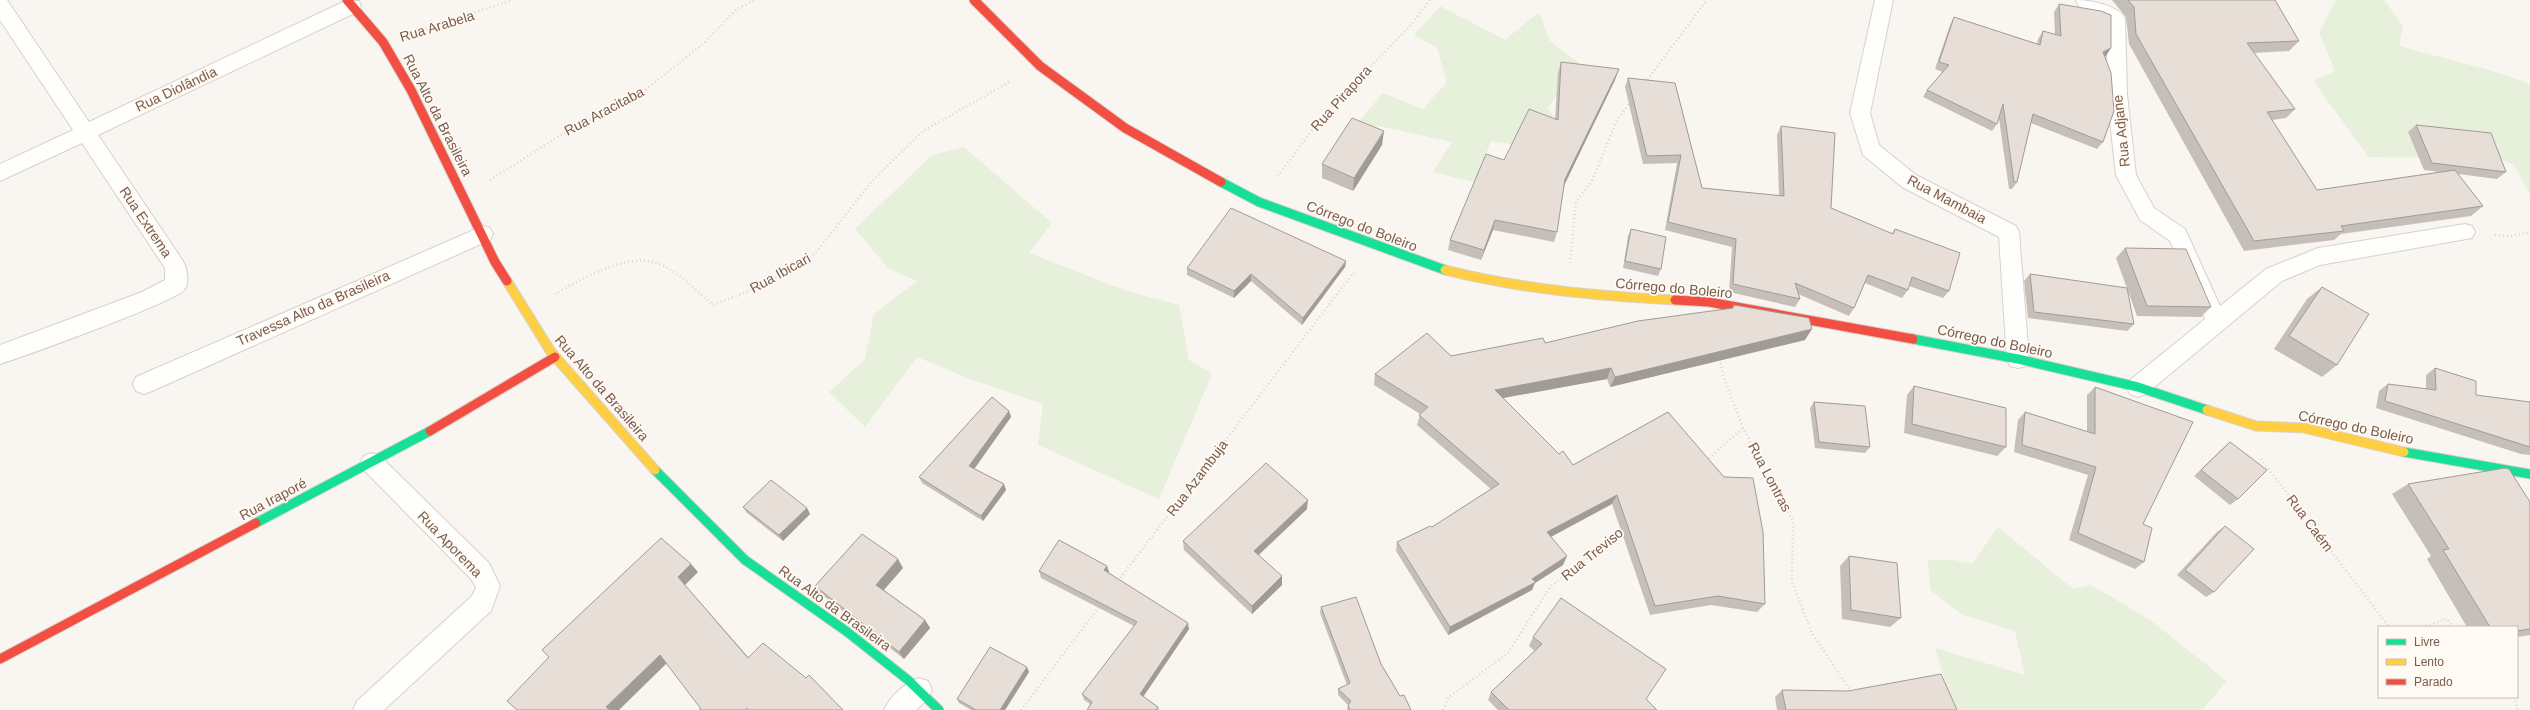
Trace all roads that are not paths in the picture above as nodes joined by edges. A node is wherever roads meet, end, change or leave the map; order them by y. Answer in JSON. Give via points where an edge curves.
{"nodes":[{"id":1,"x":974,"y":0,"type":"edge"},
{"id":2,"x":1884,"y":0,"type":"edge"},
{"id":3,"x":2085,"y":0,"type":"edge"},
{"id":4,"x":350,"y":3,"type":"edge"},
{"id":5,"x":3,"y":15,"type":"edge"},
{"id":6,"x":85,"y":132,"type":"junction"},
{"id":7,"x":0,"y":173,"type":"edge"},
{"id":8,"x":2465,"y":232,"type":"dead end"},
{"id":9,"x":483,"y":234,"type":"junction"},
{"id":10,"x":2218,"y":323,"type":"junction"},
{"id":11,"x":0,"y":355,"type":"edge"},
{"id":12,"x":555,"y":357,"type":"junction"},
{"id":13,"x":2018,"y":358,"type":"junction"},
{"id":14,"x":144,"y":384,"type":"dead end"},
{"id":15,"x":2138,"y":387,"type":"junction"},
{"id":16,"x":372,"y":463,"type":"junction"},
{"id":17,"x":2530,"y":474,"type":"edge"},
{"id":18,"x":0,"y":659,"type":"edge"},
{"id":19,"x":919,"y":690,"type":"junction"},
{"id":20,"x":366,"y":710,"type":"edge"},
{"id":21,"x":897,"y":710,"type":"edge"},
{"id":22,"x":939,"y":710,"type":"edge"}],
"edges":[{"from":1,"to":13,"type":"street","name":"Córrego do Boleiro","via":[[1040,66],[1125,128],[1176,159],[1259,202],[1428,266],[1481,280],[1567,294],[1709,302]]},
{"from":2,"to":13,"type":"street","name":"Rua Mambaia","via":[[1860,113],[1870,148],[1909,181],[2009,232]]},
{"from":3,"to":10,"type":"street","name":"Rua Adjane","via":[[2088,6],[2116,18],[2117,94],[2126,175],[2147,214],[2178,235]]},
{"from":4,"to":6,"type":"street","name":"Rua Diolândia"},
{"from":4,"to":9,"type":"street","name":"Rua Alto da Brasileira","via":[[384,42]]},
{"from":5,"to":6,"type":"street","name":"Rua Extrema"},
{"from":6,"to":7,"type":"street","name":"Rua Diolândia"},
{"from":6,"to":11,"type":"street","name":"Rua Extrema","via":[[176,267],[176,284],[150,298]]},
{"from":8,"to":10,"type":"street","via":[[2318,257],[2274,275]]},
{"from":9,"to":12,"type":"street","name":"Rua Alto da Brasileira","via":[[495,262]]},
{"from":9,"to":14,"type":"street","name":"Travessa Alto da Brasileira"},
{"from":10,"to":15,"type":"street"},
{"from":12,"to":16,"type":"street","name":"Rua Iraporé","via":[[451,420]]},
{"from":12,"to":19,"type":"street","name":"Rua Alto da Brasileira","via":[[660,476],[745,560],[846,630]]},
{"from":13,"to":15,"type":"street","name":"Córrego do Boleiro"},
{"from":15,"to":17,"type":"street","name":"Córrego do Boleiro","via":[[2256,426],[2304,428],[2414,454]]},
{"from":16,"to":18,"type":"street","name":"Rua Iraporé"},
{"from":16,"to":20,"type":"street","name":"Rua Aporema","via":[[480,571],[488,586],[482,603]]},
{"from":19,"to":21,"type":"street"},
{"from":19,"to":22,"type":"street","name":"Rua Alto da Brasileira"}]}
